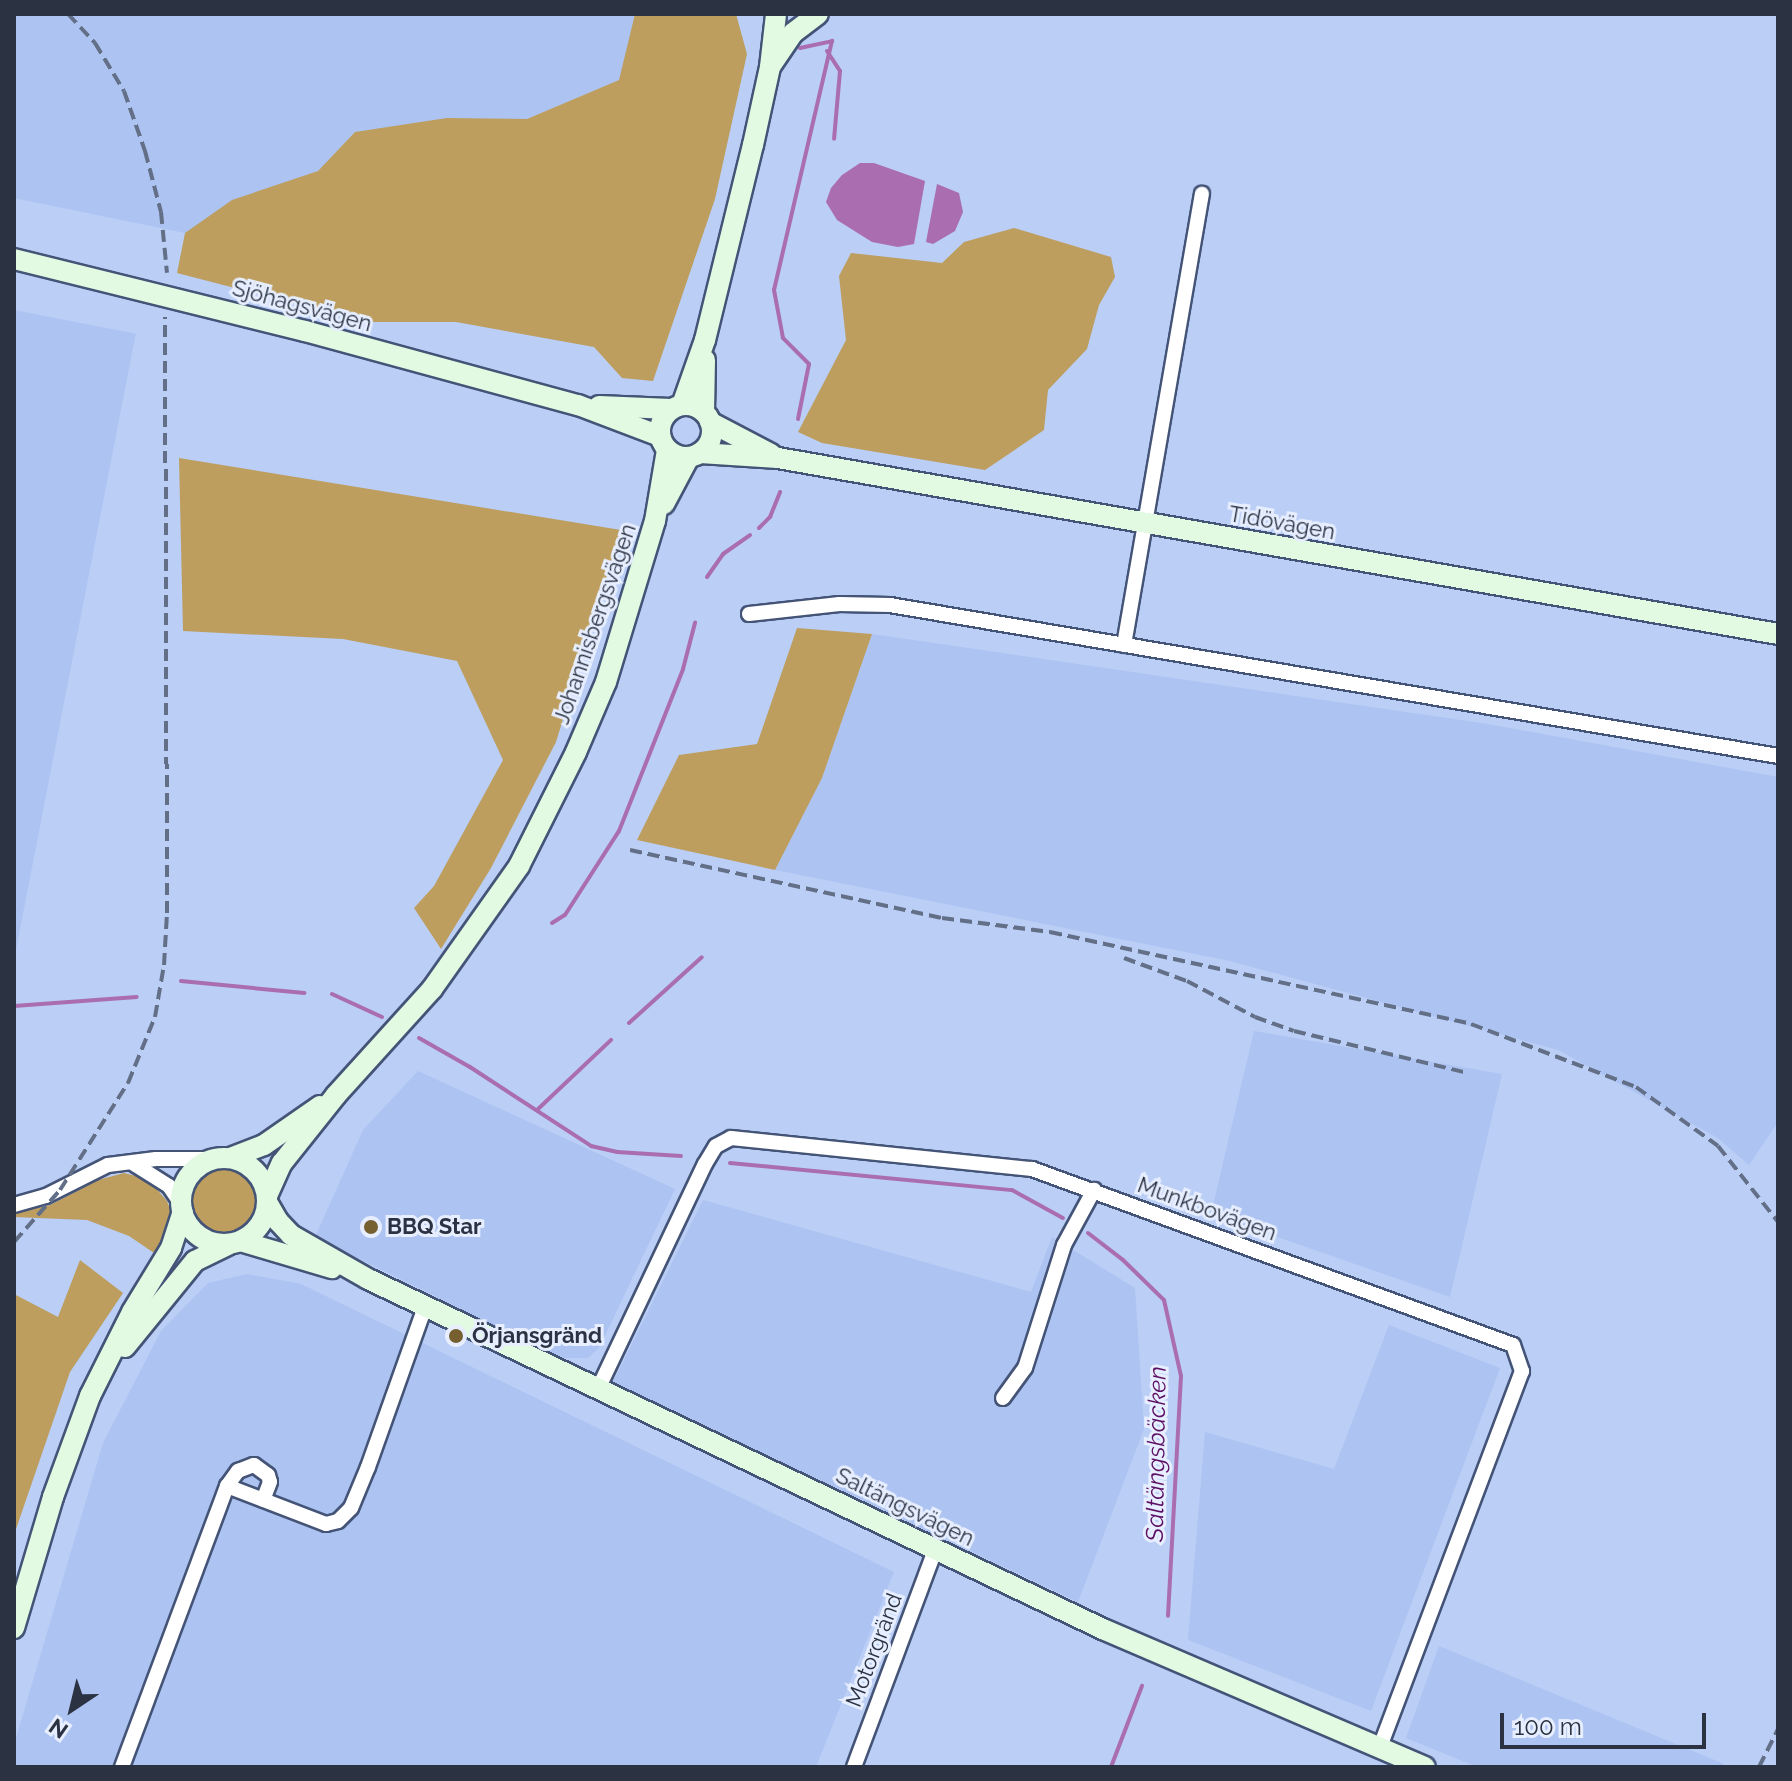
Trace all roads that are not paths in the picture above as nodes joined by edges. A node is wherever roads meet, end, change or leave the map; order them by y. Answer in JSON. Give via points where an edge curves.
{"nodes":[{"id":1,"x":776,"y":14,"type":"edge"},
{"id":2,"x":818,"y":14,"type":"edge"},
{"id":3,"x":770,"y":67,"type":"junction"},
{"id":4,"x":1202,"y":194,"type":"dead end"},
{"id":5,"x":14,"y":259,"type":"edge"},
{"id":6,"x":705,"y":340,"type":"junction"},
{"id":7,"x":578,"y":405,"type":"junction"},
{"id":8,"x":676,"y":407,"type":"junction"},
{"id":9,"x":707,"y":417,"type":"junction"},
{"id":10,"x":664,"y":443,"type":"junction"},
{"id":11,"x":695,"y":455,"type":"junction"},
{"id":12,"x":778,"y":458,"type":"junction"},
{"id":13,"x":655,"y":521,"type":"junction"},
{"id":14,"x":1146,"y":524,"type":"junction"},
{"id":15,"x":749,"y":614,"type":"dead end"},
{"id":16,"x":1778,"y":634,"type":"edge"},
{"id":17,"x":1124,"y":645,"type":"junction"},
{"id":18,"x":1778,"y":756,"type":"edge"},
{"id":19,"x":336,"y":1095,"type":"junction"},
{"id":20,"x":225,"y":1158,"type":"junction"},
{"id":21,"x":134,"y":1164,"type":"junction"},
{"id":22,"x":1094,"y":1190,"type":"junction"},
{"id":23,"x":267,"y":1199,"type":"junction"},
{"id":24,"x":14,"y":1205,"type":"edge"},
{"id":25,"x":182,"y":1208,"type":"junction"},
{"id":26,"x":236,"y":1242,"type":"junction"},
{"id":27,"x":368,"y":1279,"type":"junction"},
{"id":28,"x":426,"y":1304,"type":"junction"},
{"id":29,"x":599,"y":1387,"type":"junction"},
{"id":30,"x":90,"y":1396,"type":"junction"},
{"id":31,"x":1003,"y":1398,"type":"dead end"},
{"id":32,"x":227,"y":1486,"type":"junction"},
{"id":33,"x":263,"y":1500,"type":"junction"},
{"id":34,"x":936,"y":1548,"type":"junction"},
{"id":35,"x":14,"y":1628,"type":"edge"},
{"id":36,"x":1379,"y":1749,"type":"junction"},
{"id":37,"x":122,"y":1767,"type":"edge"},
{"id":38,"x":854,"y":1767,"type":"edge"},
{"id":39,"x":1425,"y":1767,"type":"edge"}],
"edges":[{"from":1,"to":3,"type":"main road"},
{"from":2,"to":3,"type":"main road","via":[[793,33]]},
{"from":3,"to":6,"type":"main road"},
{"from":4,"to":14,"type":"street"},
{"from":5,"to":7,"type":"main road","name":"Sjöhagsvägen"},
{"from":6,"to":8,"type":"main road"},
{"from":6,"to":9,"type":"main road"},
{"from":7,"to":8,"type":"main road","name":"Sjöhagsvägen"},
{"from":7,"to":10,"type":"main road","name":"Sjöhagsvägen"},
{"from":8,"to":9,"type":"main road"},
{"from":8,"to":10,"type":"main road","via":[[663,418]]},
{"from":9,"to":11,"type":"main road","via":[[708,445]]},
{"from":9,"to":12,"type":"main road","name":"Tidövägen"},
{"from":10,"to":11,"type":"main road"},
{"from":10,"to":13,"type":"main road","name":"Johannisbergsvägen"},
{"from":11,"to":12,"type":"main road","name":"Tidövägen"},
{"from":11,"to":13,"type":"main road","name":"Johannisbergsvägen"},
{"from":12,"to":14,"type":"main road","name":"Tidövägen"},
{"from":13,"to":19,"type":"main road","name":"Johannisbergsvägen","via":[[606,682],[519,866],[439,980]]},
{"from":14,"to":16,"type":"main road","name":"Tidövägen"},
{"from":14,"to":17,"type":"street"},
{"from":15,"to":17,"type":"street","via":[[871,603]]},
{"from":17,"to":18,"type":"street"},
{"from":19,"to":20,"type":"main road","name":"Johannisbergsvägen","via":[[264,1145]]},
{"from":19,"to":23,"type":"main road","name":"Johannisbergsvägen","via":[[282,1163]]},
{"from":20,"to":21,"type":"street"},
{"from":20,"to":23,"type":"main road","via":[[256,1173]]},
{"from":20,"to":25,"type":"main road","via":[[202,1164],[191,1175]]},
{"from":21,"to":24,"type":"street","via":[[108,1165],[46,1196]]},
{"from":21,"to":25,"type":"street","via":[[169,1186]]},
{"from":22,"to":29,"type":"street","name":"Munkbovägen","via":[[1032,1169],[731,1138],[716,1146],[705,1164]]},
{"from":22,"to":31,"type":"street","via":[[1064,1245],[1025,1368]]},
{"from":22,"to":36,"type":"street","name":"Munkbovägen","via":[[1513,1345],[1522,1371]]},
{"from":23,"to":26,"type":"main road","via":[[261,1223]]},
{"from":23,"to":27,"type":"main road","name":"Saltängsvägen","via":[[291,1235]]},
{"from":25,"to":26,"type":"main road","via":[[203,1238],[219,1244]]},
{"from":25,"to":30,"type":"main road","via":[[171,1248]]},
{"from":26,"to":27,"type":"main road","name":"Saltängsvägen"},
{"from":26,"to":30,"type":"main road","via":[[195,1261]]},
{"from":27,"to":28,"type":"main road","name":"Saltängsvägen"},
{"from":28,"to":29,"type":"main road","name":"Saltängsvägen"},
{"from":28,"to":33,"type":"street","via":[[351,1508],[326,1524]]},
{"from":29,"to":34,"type":"main road","name":"Saltängsvägen"},
{"from":30,"to":35,"type":"main road"},
{"from":32,"to":33,"type":"street"},
{"from":32,"to":33,"type":"street","via":[[238,1471],[254,1465],[270,1482]]},
{"from":32,"to":37,"type":"street"},
{"from":34,"to":36,"type":"main road","name":"Saltängsvägen","via":[[1105,1630]]},
{"from":34,"to":38,"type":"street","name":"Motorgränd"},
{"from":36,"to":39,"type":"main road","name":"Saltängsvägen"}]}
